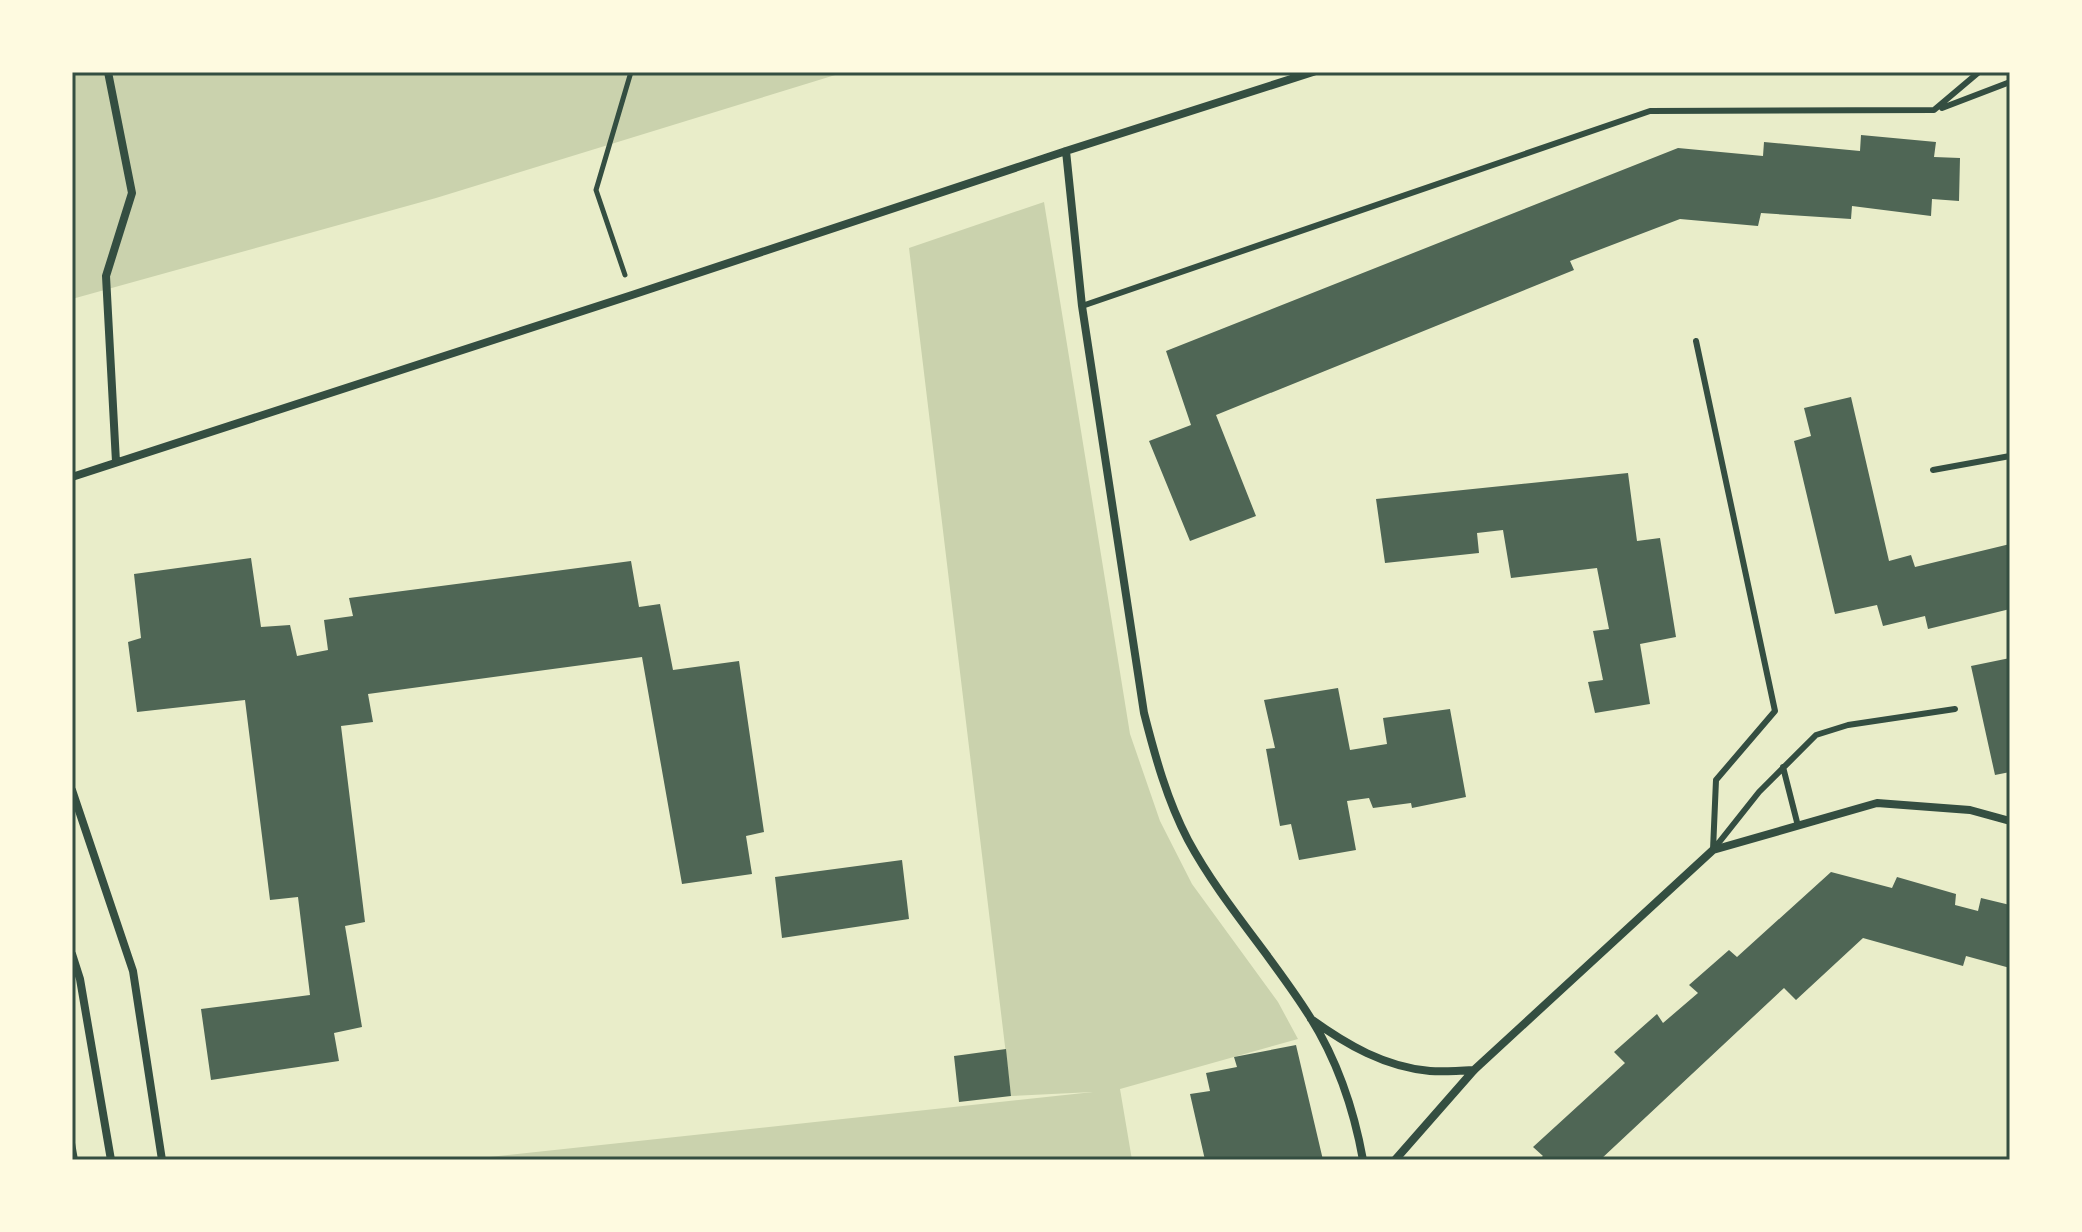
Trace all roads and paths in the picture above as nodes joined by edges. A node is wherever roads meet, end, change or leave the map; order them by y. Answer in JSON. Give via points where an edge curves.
{"nodes":[{"id":1,"x":108,"y":72,"type":"edge"},
{"id":2,"x":631,"y":72,"type":"edge"},
{"id":3,"x":1313,"y":72,"type":"edge"},
{"id":4,"x":1979,"y":72,"type":"edge"},
{"id":5,"x":2010,"y":82,"type":"edge"},
{"id":6,"x":1934,"y":110,"type":"junction"},
{"id":7,"x":1066,"y":151,"type":"junction"},
{"id":8,"x":632,"y":295,"type":"junction"},
{"id":9,"x":1082,"y":306,"type":"junction"},
{"id":10,"x":1696,"y":341,"type":"dead end"},
{"id":11,"x":2010,"y":456,"type":"edge"},
{"id":12,"x":116,"y":462,"type":"junction"},
{"id":13,"x":1933,"y":470,"type":"dead end"},
{"id":14,"x":72,"y":477,"type":"edge"},
{"id":15,"x":1955,"y":709,"type":"dead end"},
{"id":16,"x":1783,"y":767,"type":"junction"},
{"id":17,"x":72,"y":790,"type":"edge"},
{"id":18,"x":2010,"y":821,"type":"edge"},
{"id":19,"x":1798,"y":826,"type":"junction"},
{"id":20,"x":1713,"y":850,"type":"junction"},
{"id":21,"x":72,"y":954,"type":"edge"},
{"id":22,"x":1311,"y":1018,"type":"junction"},
{"id":23,"x":1474,"y":1070,"type":"junction"},
{"id":24,"x":72,"y":1143,"type":"edge"},
{"id":25,"x":75,"y":1160,"type":"edge"},
{"id":26,"x":111,"y":1160,"type":"edge"},
{"id":27,"x":162,"y":1160,"type":"edge"},
{"id":28,"x":1363,"y":1160,"type":"edge"},
{"id":29,"x":1395,"y":1160,"type":"edge"}],
"edges":[{"from":1,"to":12,"type":"street","via":[[132,193],[106,276]]},
{"from":2,"to":8,"type":"path","via":[[596,190]]},
{"from":3,"to":7,"type":"street"},
{"from":4,"to":6,"type":"lane"},
{"from":5,"to":6,"type":"lane"},
{"from":6,"to":9,"type":"lane","via":[[1650,111]]},
{"from":7,"to":8,"type":"street"},
{"from":7,"to":9,"type":"street"},
{"from":8,"to":12,"type":"street"},
{"from":9,"to":22,"type":"street","via":[[1144,713],[1169,799],[1227,899]]},
{"from":10,"to":20,"type":"lane","via":[[1775,711],[1716,780]]},
{"from":11,"to":13,"type":"lane"},
{"from":12,"to":14,"type":"street"},
{"from":15,"to":16,"type":"lane","via":[[1816,735]]},
{"from":16,"to":19,"type":"lane"},
{"from":16,"to":20,"type":"lane"},
{"from":17,"to":27,"type":"street","via":[[133,971]]},
{"from":18,"to":19,"type":"street","via":[[1970,810],[1877,803]]},
{"from":19,"to":20,"type":"street"},
{"from":20,"to":23,"type":"street"},
{"from":21,"to":26,"type":"street"},
{"from":22,"to":23,"type":"street","via":[[1358,1050],[1395,1064],[1432,1071]]},
{"from":22,"to":28,"type":"street","via":[[1345,1092]]},
{"from":23,"to":29,"type":"street"},
{"from":24,"to":25,"type":"lane"}]}
